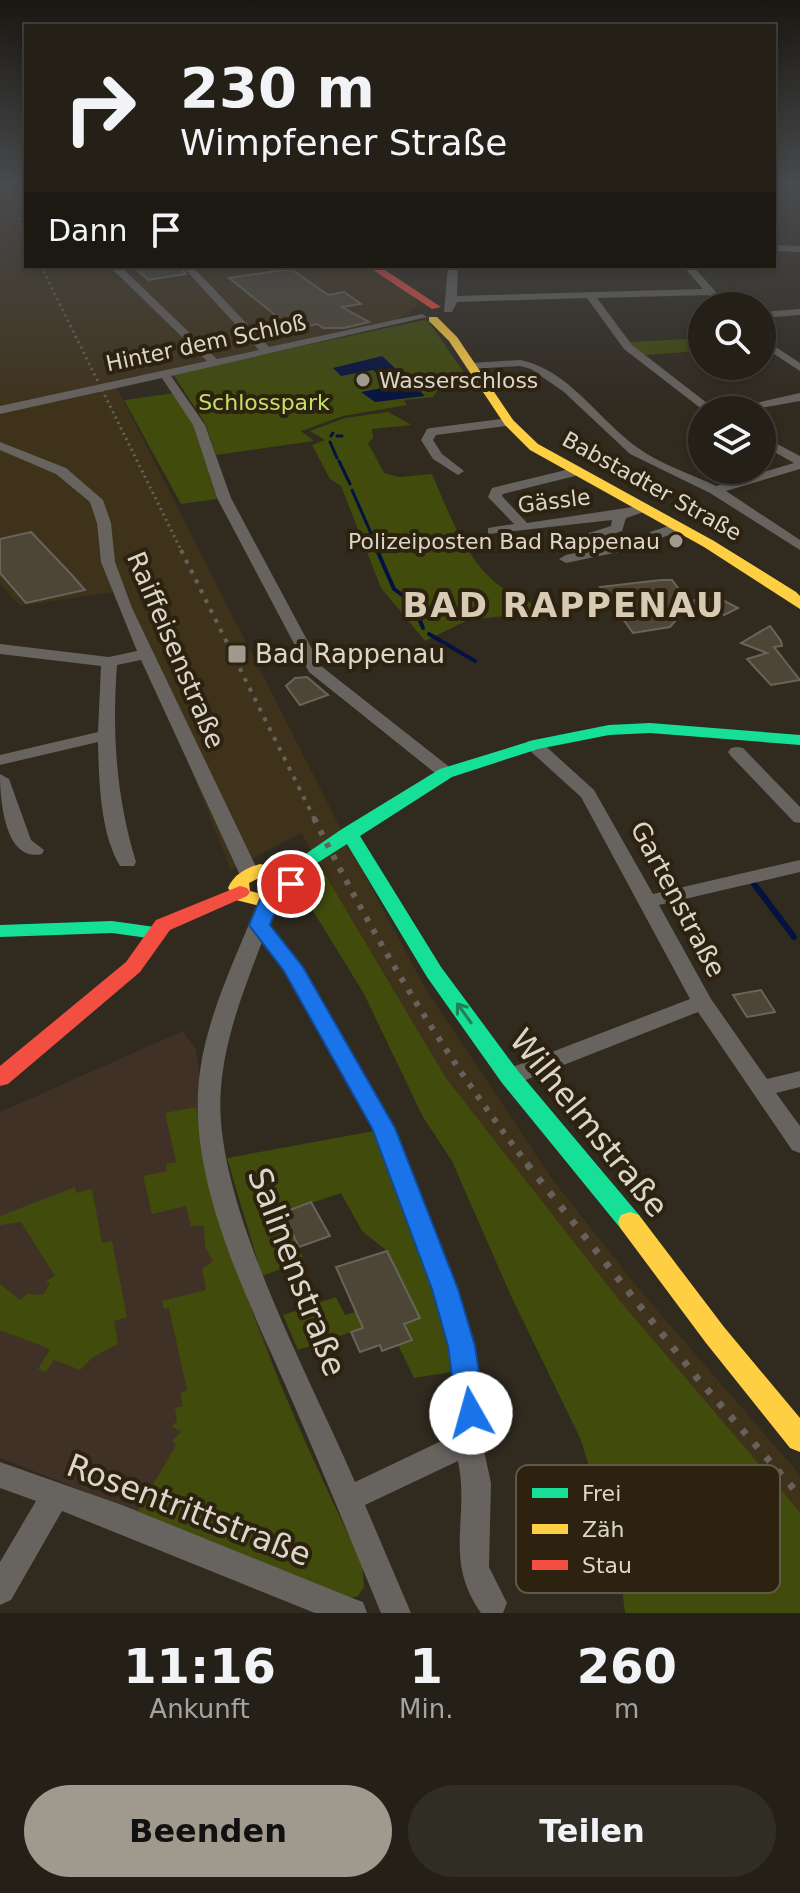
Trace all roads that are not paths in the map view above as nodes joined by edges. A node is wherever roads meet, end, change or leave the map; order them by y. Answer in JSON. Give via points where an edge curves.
{"nodes":[{"id":1,"x":116,"y":268,"type":"edge"},
{"id":2,"x":189,"y":268,"type":"edge"},
{"id":3,"x":375,"y":268,"type":"edge"},
{"id":4,"x":452,"y":268,"type":"edge"},
{"id":5,"x":690,"y":268,"type":"edge"},
{"id":6,"x":708,"y":292,"type":"edge"},
{"id":7,"x":688,"y":293,"type":"edge"},
{"id":8,"x":591,"y":297,"type":"junction"},
{"id":9,"x":436,"y":311,"type":"junction"},
{"id":10,"x":800,"y":312,"type":"edge"},
{"id":11,"x":776,"y":314,"type":"edge"},
{"id":12,"x":265,"y":350,"type":"junction"},
{"id":13,"x":776,"y":351,"type":"edge"},
{"id":14,"x":214,"y":362,"type":"junction"},
{"id":15,"x":471,"y":366,"type":"junction"},
{"id":16,"x":800,"y":368,"type":"edge"},
{"id":17,"x":164,"y":373,"type":"junction"},
{"id":18,"x":692,"y":396,"type":"edge"},
{"id":19,"x":800,"y":397,"type":"edge"},
{"id":20,"x":776,"y":402,"type":"edge"},
{"id":21,"x":0,"y":410,"type":"edge"},
{"id":22,"x":509,"y":422,"type":"junction"},
{"id":23,"x":0,"y":446,"type":"edge"},
{"id":24,"x":776,"y":448,"type":"edge"},
{"id":25,"x":800,"y":463,"type":"edge"},
{"id":26,"x":458,"y":471,"type":"dead end"},
{"id":27,"x":574,"y":472,"type":"junction"},
{"id":28,"x":715,"y":490,"type":"junction"},
{"id":29,"x":646,"y":509,"type":"junction"},
{"id":30,"x":620,"y":515,"type":"junction"},
{"id":31,"x":524,"y":527,"type":"junction"},
{"id":32,"x":678,"y":527,"type":"junction"},
{"id":33,"x":493,"y":531,"type":"dead end"},
{"id":34,"x":594,"y":536,"type":"dead end"},
{"id":35,"x":800,"y":546,"type":"edge"},
{"id":36,"x":566,"y":559,"type":"dead end"},
{"id":37,"x":792,"y":588,"type":"edge"},
{"id":38,"x":800,"y":605,"type":"edge"},
{"id":39,"x":800,"y":619,"type":"edge"},
{"id":40,"x":2,"y":651,"type":"edge"},
{"id":41,"x":145,"y":654,"type":"junction"},
{"id":42,"x":109,"y":662,"type":"junction"},
{"id":43,"x":800,"y":733,"type":"edge"},
{"id":44,"x":106,"y":735,"type":"junction"},
{"id":45,"x":791,"y":739,"type":"edge"},
{"id":46,"x":534,"y":745,"type":"junction"},
{"id":47,"x":737,"y":752,"type":"dead end"},
{"id":48,"x":0,"y":760,"type":"edge"},
{"id":49,"x":446,"y":773,"type":"junction"},
{"id":50,"x":0,"y":779,"type":"edge"},
{"id":51,"x":800,"y":818,"type":"edge"},
{"id":52,"x":349,"y":833,"type":"junction"},
{"id":53,"x":35,"y":850,"type":"dead end"},
{"id":54,"x":127,"y":862,"type":"dead end"},
{"id":55,"x":800,"y":866,"type":"edge"},
{"id":56,"x":249,"y":873,"type":"junction"},
{"id":57,"x":285,"y":875,"type":"junction"},
{"id":58,"x":240,"y":892,"type":"junction"},
{"id":59,"x":268,"y":902,"type":"junction"},
{"id":60,"x":645,"y":902,"type":"junction"},
{"id":61,"x":259,"y":925,"type":"junction"},
{"id":62,"x":0,"y":931,"type":"edge"},
{"id":63,"x":155,"y":933,"type":"junction"},
{"id":64,"x":702,"y":1002,"type":"junction"},
{"id":65,"x":510,"y":1077,"type":"junction"},
{"id":66,"x":0,"y":1078,"type":"edge"},
{"id":67,"x":800,"y":1079,"type":"edge"},
{"id":68,"x":761,"y":1088,"type":"junction"},
{"id":69,"x":800,"y":1143,"type":"edge"},
{"id":70,"x":800,"y":1439,"type":"edge"},
{"id":71,"x":468,"y":1442,"type":"junction"},
{"id":72,"x":0,"y":1475,"type":"edge"},
{"id":73,"x":54,"y":1497,"type":"junction"},
{"id":74,"x":349,"y":1499,"type":"junction"},
{"id":75,"x":0,"y":1590,"type":"edge"},
{"id":76,"x":492,"y":1603,"type":"dead end"},
{"id":77,"x":352,"y":1613,"type":"edge"},
{"id":78,"x":396,"y":1613,"type":"edge"}],
"edges":[{"from":1,"to":14,"type":"street"},
{"from":2,"to":12,"type":"street"},
{"from":3,"to":9,"type":"street","name":"Babstadter Straße"},
{"from":4,"to":9,"type":"street"},
{"from":5,"to":6,"type":"street"},
{"from":7,"to":8,"type":"street","name":"Hinter dem Schloß"},
{"from":8,"to":9,"type":"street","name":"Hinter dem Schloß"},
{"from":8,"to":18,"type":"street","via":[[628,347]]},
{"from":9,"to":12,"type":"street","name":"Hinter dem Schloß"},
{"from":9,"to":15,"type":"street","name":"Babstadter Straße"},
{"from":10,"to":11,"type":"street"},
{"from":12,"to":14,"type":"street","name":"Hinter dem Schloß"},
{"from":13,"to":16,"type":"street"},
{"from":14,"to":17,"type":"street","name":"Hinter dem Schloß"},
{"from":15,"to":22,"type":"street","name":"Babstadter Straße"},
{"from":15,"to":28,"type":"street","via":[[535,366],[634,451]]},
{"from":17,"to":21,"type":"street","name":"Hinter dem Schloß"},
{"from":17,"to":49,"type":"street","via":[[199,425],[224,498],[315,669]]},
{"from":19,"to":20,"type":"street"},
{"from":22,"to":26,"type":"street","via":[[431,432],[427,440],[437,456]]},
{"from":22,"to":27,"type":"street","name":"Babstadter Straße","via":[[534,447]]},
{"from":23,"to":41,"type":"street","name":"Raiffeisenstraße","via":[[61,471],[96,500],[108,562]]},
{"from":24,"to":25,"type":"street"},
{"from":25,"to":28,"type":"street"},
{"from":27,"to":29,"type":"street","name":"Babstadter Straße"},
{"from":27,"to":31,"type":"street","via":[[497,491],[495,497]]},
{"from":28,"to":35,"type":"street"},
{"from":29,"to":30,"type":"street","name":"Gässle"},
{"from":29,"to":32,"type":"street","name":"Babstadter Straße"},
{"from":30,"to":31,"type":"street","name":"Gässle"},
{"from":30,"to":34,"type":"street","name":"Gässle","via":[[617,528]]},
{"from":31,"to":33,"type":"street","name":"Gässle"},
{"from":32,"to":36,"type":"street","via":[[652,541]]},
{"from":32,"to":37,"type":"street","name":"Babstadter Straße"},
{"from":37,"to":38,"type":"street","name":"Babstadter Straße"},
{"from":37,"to":39,"type":"street"},
{"from":40,"to":42,"type":"street"},
{"from":41,"to":42,"type":"street"},
{"from":41,"to":56,"type":"street","name":"Raiffeisenstraße","via":[[165,686]]},
{"from":42,"to":44,"type":"street"},
{"from":43,"to":45,"type":"street"},
{"from":44,"to":48,"type":"street"},
{"from":44,"to":54,"type":"street","via":[[109,802]]},
{"from":45,"to":46,"type":"street","via":[[650,728]]},
{"from":46,"to":49,"type":"street"},
{"from":46,"to":60,"type":"street","name":"Gartenstraße","via":[[588,794]]},
{"from":47,"to":51,"type":"street"},
{"from":49,"to":52,"type":"street"},
{"from":50,"to":53,"type":"street","via":[[23,843]]},
{"from":52,"to":57,"type":"street"},
{"from":65,"to":52,"type":"street","name":"Wilhelmstraße","one_way":true,"via":[[434,972]]},
{"from":55,"to":60,"type":"street"},
{"from":56,"to":57,"type":"street","via":[[265,869]]},
{"from":56,"to":58,"type":"street","via":[[241,880]]},
{"from":57,"to":59,"type":"street","via":[[290,889]]},
{"from":58,"to":59,"type":"street"},
{"from":58,"to":63,"type":"street"},
{"from":59,"to":61,"type":"street","name":"Salinenstraße"},
{"from":60,"to":64,"type":"street","name":"Gartenstraße"},
{"from":61,"to":71,"type":"street","via":[[293,967],[383,1128],[462,1346],[472,1428]]},
{"from":61,"to":74,"type":"street","name":"Salinenstraße","via":[[226,1000],[208,1092],[213,1139],[252,1274]]},
{"from":62,"to":63,"type":"street","via":[[112,927]]},
{"from":63,"to":66,"type":"street","via":[[133,967]]},
{"from":64,"to":65,"type":"street"},
{"from":64,"to":68,"type":"street","name":"Gartenstraße"},
{"from":65,"to":70,"type":"street","name":"Wilhelmstraße"},
{"from":67,"to":68,"type":"street"},
{"from":68,"to":69,"type":"street","name":"Gartenstraße"},
{"from":71,"to":74,"type":"street"},
{"from":71,"to":76,"type":"street","via":[[477,1483],[474,1567]]},
{"from":72,"to":73,"type":"street","name":"Rosentrittstraße"},
{"from":73,"to":75,"type":"street"},
{"from":73,"to":77,"type":"street","name":"Rosentrittstraße","via":[[122,1519]]},
{"from":74,"to":78,"type":"street","name":"Salinenstraße"}]}
